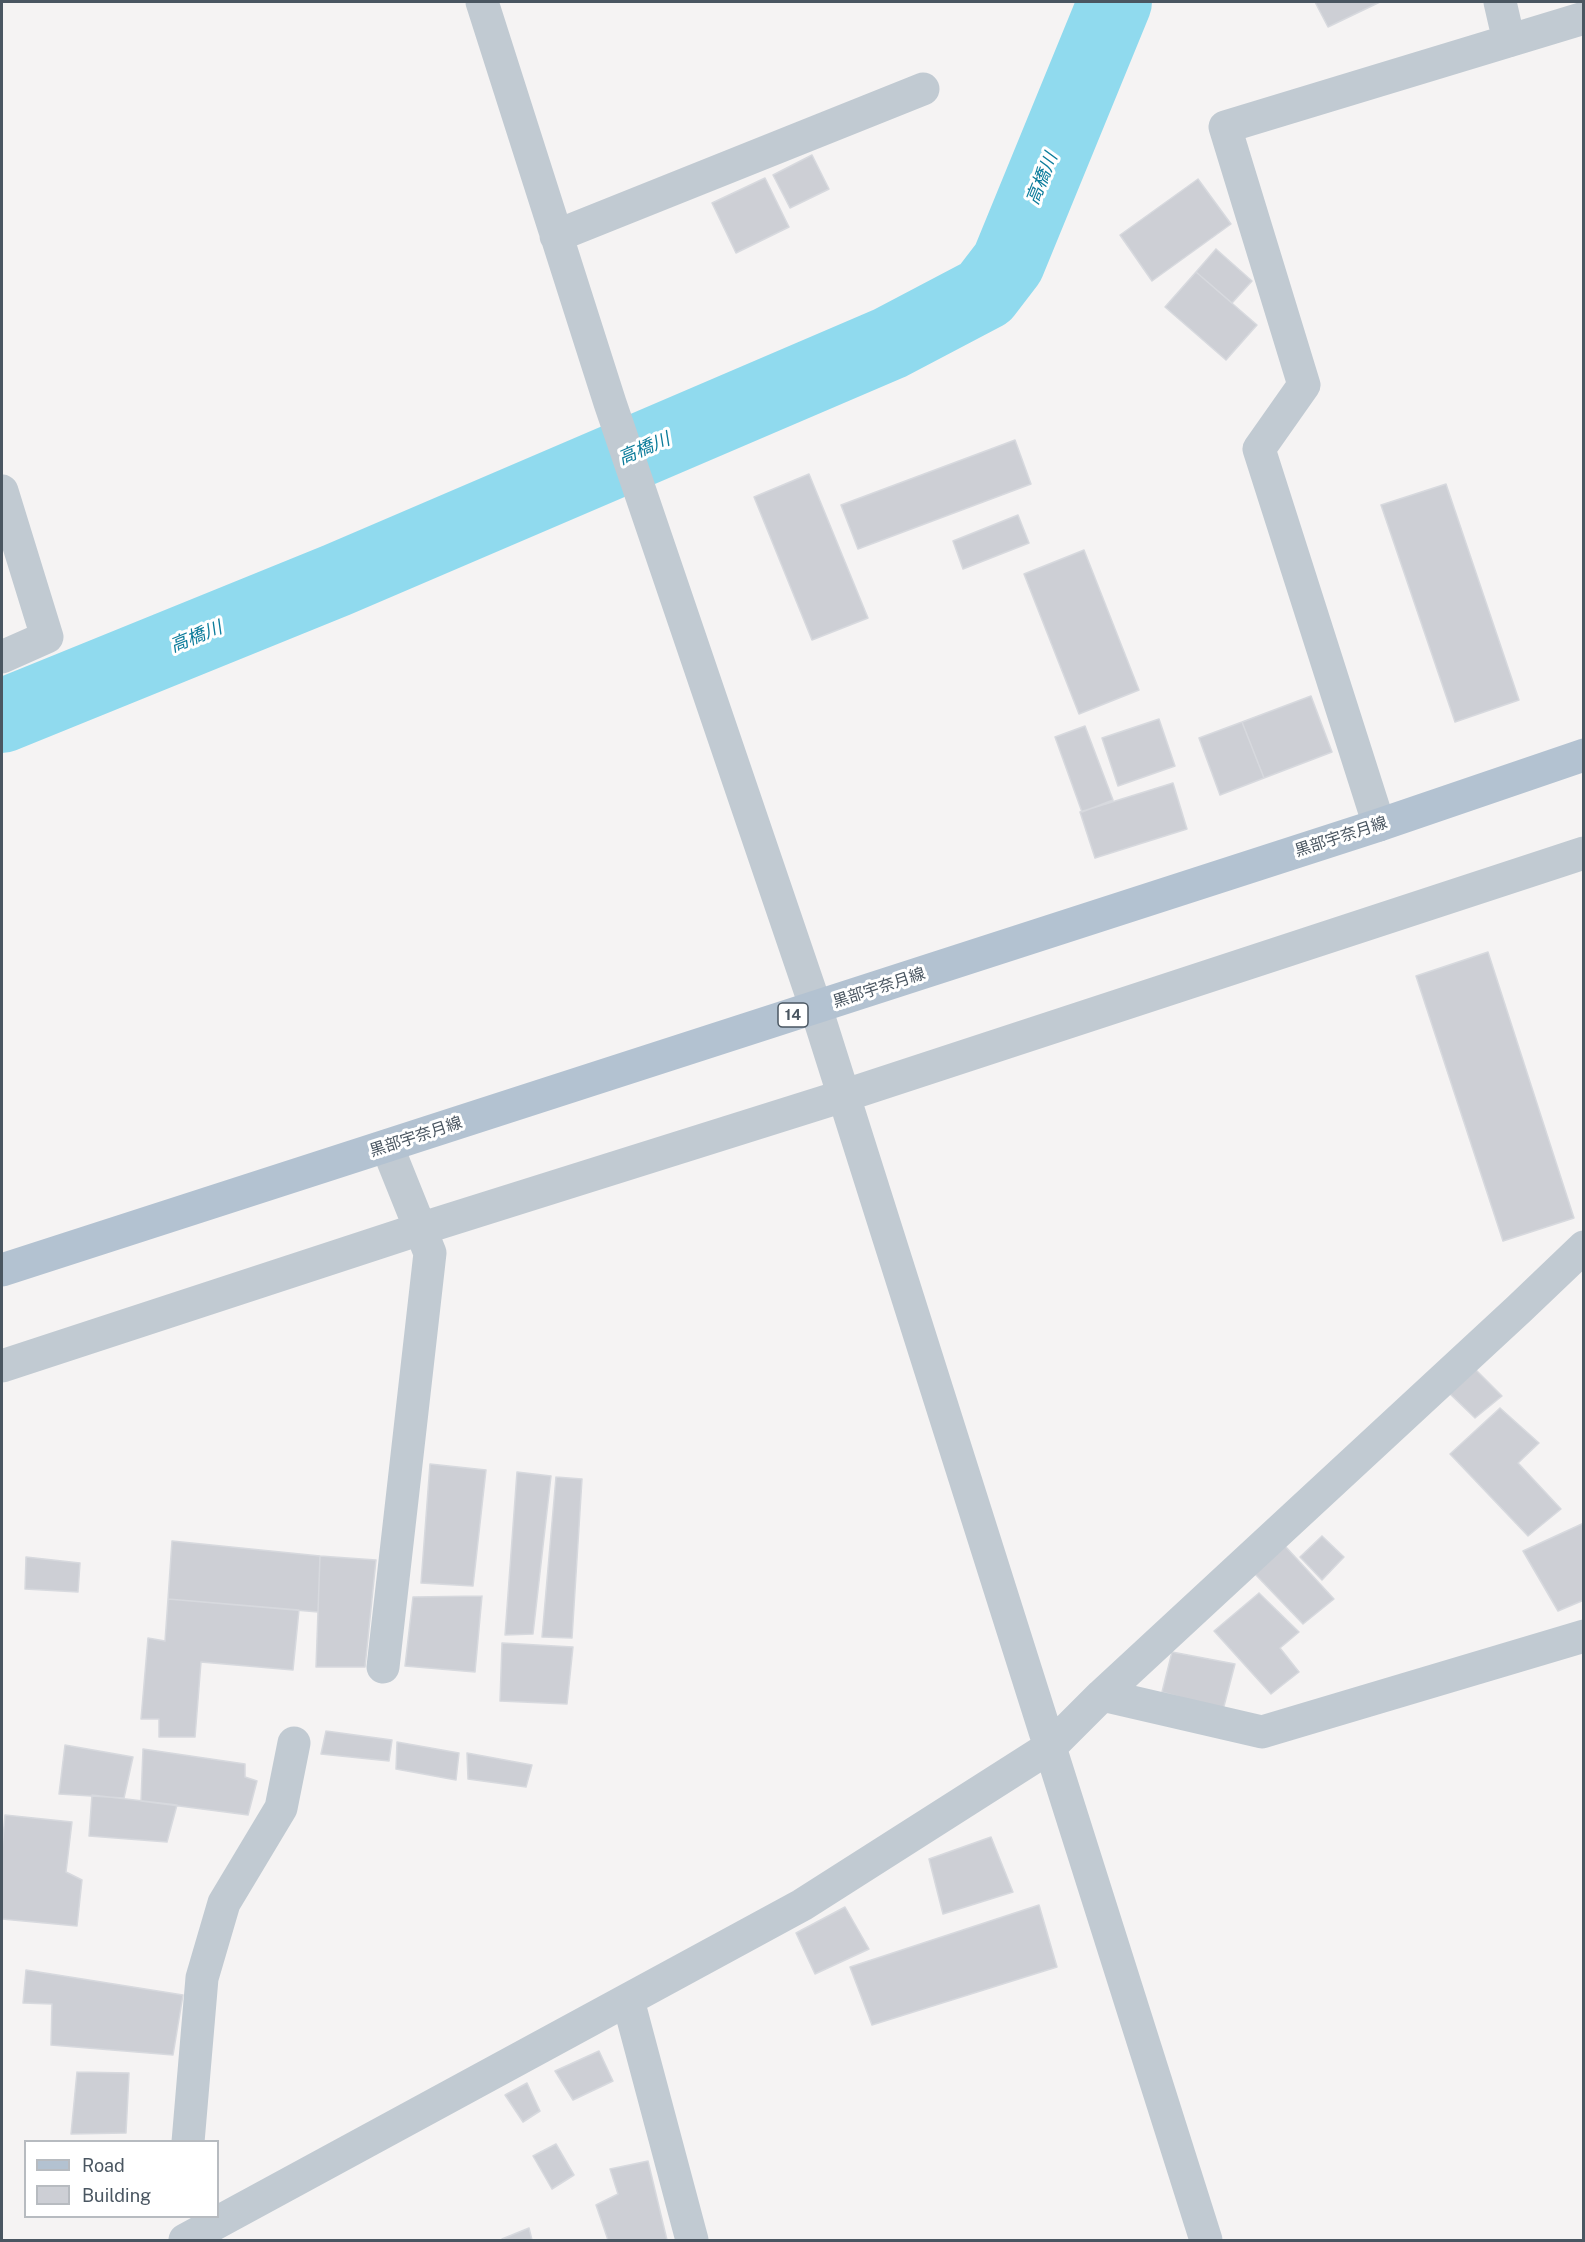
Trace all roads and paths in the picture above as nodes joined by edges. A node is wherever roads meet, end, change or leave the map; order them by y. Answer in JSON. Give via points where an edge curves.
{"nodes":[{"id":1,"x":482,"y":2,"type":"edge"},
{"id":2,"x":1500,"y":2,"type":"edge"},
{"id":3,"x":1584,"y":18,"type":"edge"},
{"id":4,"x":1509,"y":42,"type":"junction"},
{"id":5,"x":923,"y":89,"type":"dead end"},
{"id":6,"x":556,"y":236,"type":"junction"},
{"id":7,"x":2,"y":490,"type":"edge"},
{"id":8,"x":2,"y":657,"type":"edge"},
{"id":9,"x":1584,"y":755,"type":"edge"},
{"id":10,"x":1379,"y":825,"type":"junction"},
{"id":11,"x":1584,"y":853,"type":"edge"},
{"id":12,"x":816,"y":1008,"type":"junction"},
{"id":13,"x":843,"y":1096,"type":"junction"},
{"id":14,"x":387,"y":1146,"type":"junction"},
{"id":15,"x":420,"y":1229,"type":"junction"},
{"id":16,"x":1584,"y":1247,"type":"edge"},
{"id":17,"x":2,"y":1270,"type":"edge"},
{"id":18,"x":2,"y":1366,"type":"edge"},
{"id":19,"x":1584,"y":1636,"type":"edge"},
{"id":20,"x":383,"y":1667,"type":"dead end"},
{"id":21,"x":1102,"y":1695,"type":"junction"},
{"id":22,"x":294,"y":1743,"type":"dead end"},
{"id":23,"x":1050,"y":1747,"type":"junction"},
{"id":24,"x":628,"y":2000,"type":"junction"},
{"id":25,"x":188,"y":2140,"type":"edge"},
{"id":26,"x":182,"y":2218,"type":"edge"},
{"id":27,"x":180,"y":2241,"type":"edge"},
{"id":28,"x":185,"y":2241,"type":"edge"},
{"id":29,"x":692,"y":2241,"type":"edge"},
{"id":30,"x":1206,"y":2241,"type":"edge"}],
"edges":[{"from":1,"to":6,"type":"street"},
{"from":2,"to":4,"type":"street"},
{"from":3,"to":4,"type":"street"},
{"from":4,"to":10,"type":"street","via":[[1226,127],[1304,385],[1259,449]]},
{"from":5,"to":6,"type":"street"},
{"from":6,"to":12,"type":"street"},
{"from":7,"to":8,"type":"street","via":[[47,637]]},
{"from":9,"to":10,"type":"main road","name":"黒部宇奈月線","number":"14"},
{"from":10,"to":12,"type":"main road","name":"黒部宇奈月線","number":"14"},
{"from":11,"to":13,"type":"street"},
{"from":12,"to":13,"type":"street"},
{"from":12,"to":14,"type":"main road","name":"黒部宇奈月線","number":"14"},
{"from":13,"to":15,"type":"street"},
{"from":13,"to":23,"type":"street"},
{"from":14,"to":15,"type":"street"},
{"from":14,"to":17,"type":"main road","name":"黒部宇奈月線","number":"14"},
{"from":15,"to":18,"type":"street"},
{"from":15,"to":20,"type":"street","via":[[430,1253]]},
{"from":16,"to":21,"type":"street"},
{"from":19,"to":21,"type":"street","via":[[1262,1732]]},
{"from":21,"to":23,"type":"street"},
{"from":22,"to":25,"type":"street","via":[[281,1808],[224,1904],[202,1978]]},
{"from":23,"to":24,"type":"street","via":[[802,1905]]},
{"from":23,"to":30,"type":"street"},
{"from":24,"to":28,"type":"street"},
{"from":24,"to":29,"type":"street"},
{"from":26,"to":27,"type":"street"}]}
